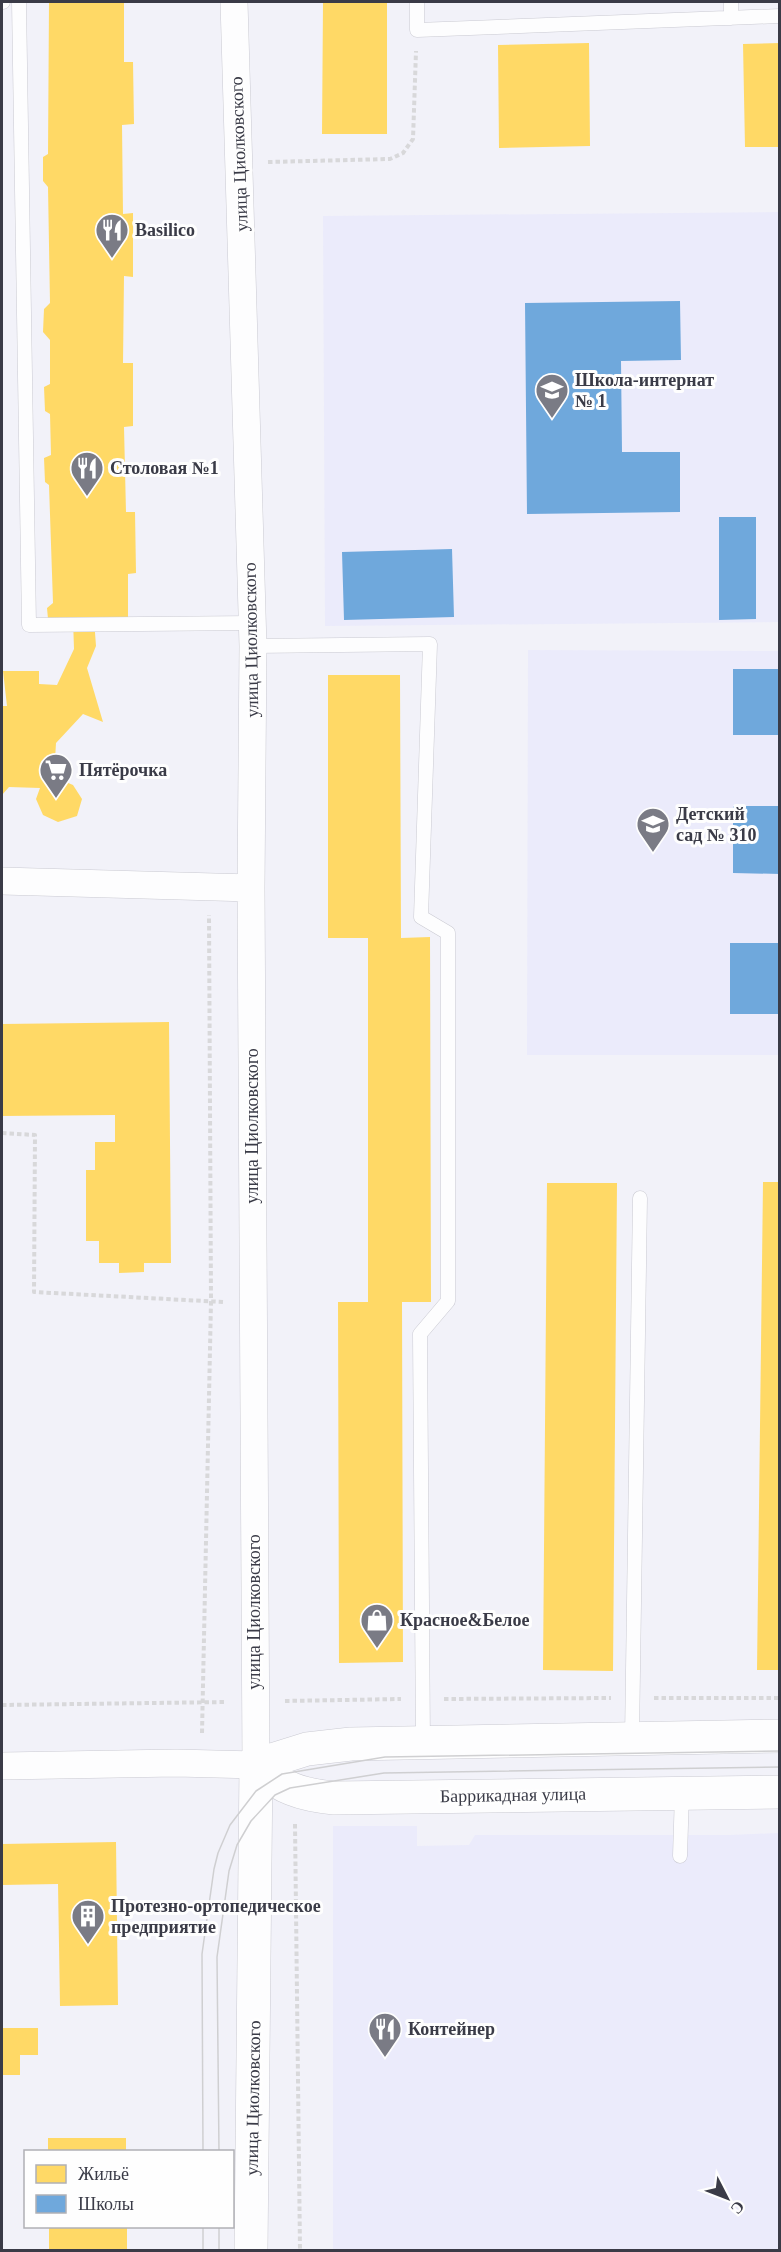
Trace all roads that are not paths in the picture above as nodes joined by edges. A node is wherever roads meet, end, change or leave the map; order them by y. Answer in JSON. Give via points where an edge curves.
{"nodes":[{"id":1,"x":19,"y":2,"type":"edge"},
{"id":2,"x":234,"y":2,"type":"edge"},
{"id":3,"x":417,"y":2,"type":"edge"},
{"id":4,"x":731,"y":2,"type":"edge"},
{"id":5,"x":780,"y":16,"type":"edge"},
{"id":6,"x":731,"y":18,"type":"junction"},
{"id":7,"x":253,"y":635,"type":"junction"},
{"id":8,"x":2,"y":881,"type":"edge"},
{"id":9,"x":251,"y":888,"type":"junction"},
{"id":10,"x":640,"y":1198,"type":"dead end"},
{"id":11,"x":780,"y":1736,"type":"edge"},
{"id":12,"x":632,"y":1739,"type":"junction"},
{"id":13,"x":423,"y":1743,"type":"junction"},
{"id":14,"x":256,"y":1765,"type":"junction"},
{"id":15,"x":2,"y":1766,"type":"edge"},
{"id":16,"x":682,"y":1792,"type":"junction"},
{"id":17,"x":780,"y":1792,"type":"edge"},
{"id":18,"x":680,"y":1856,"type":"dead end"},
{"id":19,"x":251,"y":2250,"type":"edge"}],
"edges":[{"from":1,"to":7,"type":"lane","via":[[29,625]]},
{"from":2,"to":7,"type":"street","name":"улица Циолковского"},
{"from":3,"to":6,"type":"lane","via":[[417,30]]},
{"from":4,"to":6,"type":"lane"},
{"from":5,"to":6,"type":"lane"},
{"from":7,"to":9,"type":"street","name":"улица Циолковского"},
{"from":7,"to":13,"type":"lane","via":[[430,644],[421,917],[448,933],[448,1301],[420,1334]]},
{"from":8,"to":9,"type":"street"},
{"from":9,"to":14,"type":"street","name":"улица Циолковского"},
{"from":10,"to":12,"type":"lane"},
{"from":11,"to":12,"type":"street"},
{"from":12,"to":13,"type":"street"},
{"from":13,"to":14,"type":"street","via":[[307,1749]]},
{"from":14,"to":15,"type":"street"},
{"from":14,"to":16,"type":"street","name":"Баррикадная улица","via":[[272,1780],[290,1788],[311,1796],[334,1798]]},
{"from":14,"to":19,"type":"street","name":"улица Циолковского"},
{"from":16,"to":17,"type":"street","name":"Баррикадная улица"},
{"from":16,"to":18,"type":"lane"}]}
